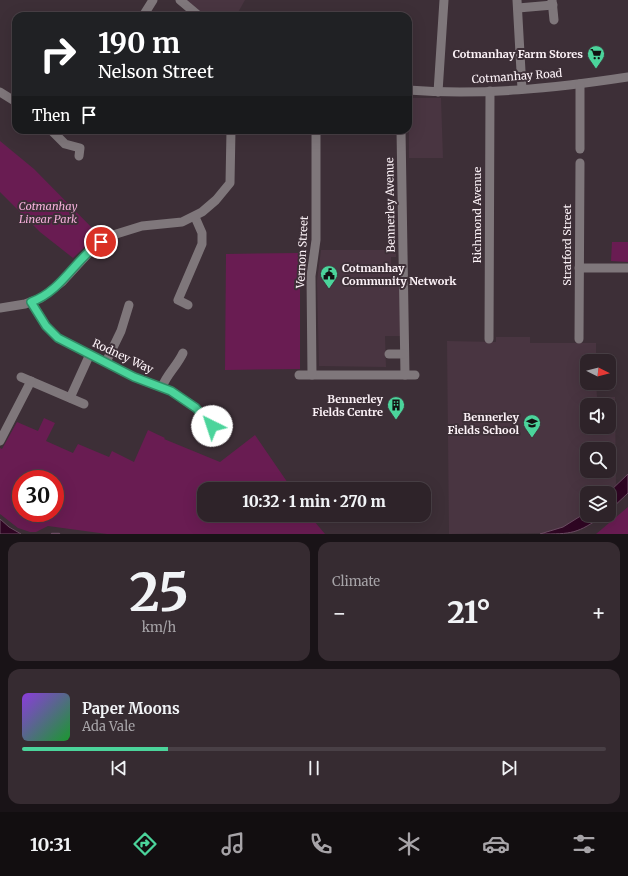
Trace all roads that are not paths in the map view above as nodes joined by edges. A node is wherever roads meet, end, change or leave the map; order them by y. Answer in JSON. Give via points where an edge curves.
{"nodes":[{"id":1,"x":153,"y":0,"type":"edge"},
{"id":2,"x":180,"y":0,"type":"edge"},
{"id":3,"x":444,"y":0,"type":"edge"},
{"id":4,"x":552,"y":3,"type":"edge"},
{"id":5,"x":517,"y":4,"type":"edge"},
{"id":6,"x":146,"y":12,"type":"edge"},
{"id":7,"x":194,"y":12,"type":"edge"},
{"id":8,"x":554,"y":20,"type":"dead end"},
{"id":9,"x":628,"y":77,"type":"edge"},
{"id":10,"x":580,"y":84,"type":"junction"},
{"id":11,"x":522,"y":89,"type":"junction"},
{"id":12,"x":412,"y":90,"type":"edge"},
{"id":13,"x":490,"y":91,"type":"junction"},
{"id":14,"x":0,"y":92,"type":"edge"},
{"id":15,"x":438,"y":92,"type":"junction"},
{"id":16,"x":12,"y":100,"type":"edge"},
{"id":17,"x":55,"y":134,"type":"edge"},
{"id":18,"x":231,"y":134,"type":"edge"},
{"id":19,"x":316,"y":134,"type":"edge"},
{"id":20,"x":402,"y":134,"type":"edge"},
{"id":21,"x":580,"y":149,"type":"dead end"},
{"id":22,"x":79,"y":156,"type":"dead end"},
{"id":23,"x":580,"y":163,"type":"dead end"},
{"id":24,"x":195,"y":217,"type":"junction"},
{"id":25,"x":579,"y":268,"type":"junction"},
{"id":26,"x":628,"y":268,"type":"edge"},
{"id":27,"x":31,"y":302,"type":"junction"},
{"id":28,"x":129,"y":305,"type":"dead end"},
{"id":29,"x":188,"y":305,"type":"dead end"},
{"id":30,"x":0,"y":308,"type":"edge"},
{"id":31,"x":489,"y":339,"type":"dead end"},
{"id":32,"x":579,"y":339,"type":"dead end"},
{"id":33,"x":183,"y":352,"type":"dead end"},
{"id":34,"x":90,"y":354,"type":"junction"},
{"id":35,"x":389,"y":354,"type":"dead end"},
{"id":36,"x":404,"y":354,"type":"junction"},
{"id":37,"x":106,"y":362,"type":"junction"},
{"id":38,"x":299,"y":375,"type":"dead end"},
{"id":39,"x":312,"y":375,"type":"junction"},
{"id":40,"x":405,"y":375,"type":"junction"},
{"id":41,"x":415,"y":375,"type":"dead end"},
{"id":42,"x":21,"y":377,"type":"dead end"},
{"id":43,"x":31,"y":381,"type":"junction"},
{"id":44,"x":162,"y":387,"type":"junction"},
{"id":45,"x":70,"y":398,"type":"junction"},
{"id":46,"x":84,"y":404,"type":"dead end"},
{"id":47,"x":212,"y":426,"type":"dead end"},
{"id":48,"x":0,"y":441,"type":"edge"}],
"edges":[{"from":1,"to":6,"type":"street"},
{"from":2,"to":7,"type":"street"},
{"from":3,"to":15,"type":"street"},
{"from":4,"to":5,"type":"street"},
{"from":4,"to":8,"type":"street"},
{"from":5,"to":11,"type":"street"},
{"from":9,"to":10,"type":"street","name":"Cotmanhay Road"},
{"from":10,"to":11,"type":"street","name":"Cotmanhay Road"},
{"from":10,"to":21,"type":"street"},
{"from":11,"to":13,"type":"street","name":"Cotmanhay Road"},
{"from":12,"to":15,"type":"street","name":"Cotmanhay Road"},
{"from":13,"to":15,"type":"street","name":"Cotmanhay Road"},
{"from":13,"to":31,"type":"street","name":"Richmond Avenue"},
{"from":14,"to":16,"type":"street"},
{"from":17,"to":22,"type":"street","via":[[65,144],[80,148]]},
{"from":18,"to":24,"type":"street","via":[[230,183],[216,200]]},
{"from":19,"to":39,"type":"street","name":"Vernon Street","via":[[316,240],[311,276]]},
{"from":20,"to":36,"type":"street","name":"Bennerley Avenue"},
{"from":23,"to":25,"type":"street","name":"Stratford Street"},
{"from":24,"to":27,"type":"street","via":[[178,223],[142,226],[106,239],[95,246],[62,282]]},
{"from":24,"to":29,"type":"street","via":[[202,234],[202,244],[178,300]]},
{"from":25,"to":26,"type":"street"},
{"from":25,"to":32,"type":"street","name":"Stratford Street","via":[[575,327]]},
{"from":27,"to":30,"type":"street"},
{"from":27,"to":34,"type":"street","name":"Rodney Way","via":[[53,335]]},
{"from":28,"to":37,"type":"street","via":[[121,331]]},
{"from":33,"to":44,"type":"street","via":[[176,366],[168,373]]},
{"from":34,"to":37,"type":"street","name":"Rodney Way"},
{"from":34,"to":45,"type":"street"},
{"from":35,"to":36,"type":"street"},
{"from":36,"to":40,"type":"street","name":"Bennerley Avenue"},
{"from":37,"to":44,"type":"street","name":"Rodney Way","via":[[134,377]]},
{"from":38,"to":39,"type":"street"},
{"from":39,"to":40,"type":"street"},
{"from":40,"to":41,"type":"street"},
{"from":42,"to":43,"type":"street"},
{"from":43,"to":45,"type":"street"},
{"from":43,"to":48,"type":"street"},
{"from":44,"to":47,"type":"street","name":"Rodney Way","via":[[188,402]]},
{"from":45,"to":46,"type":"street"}]}
